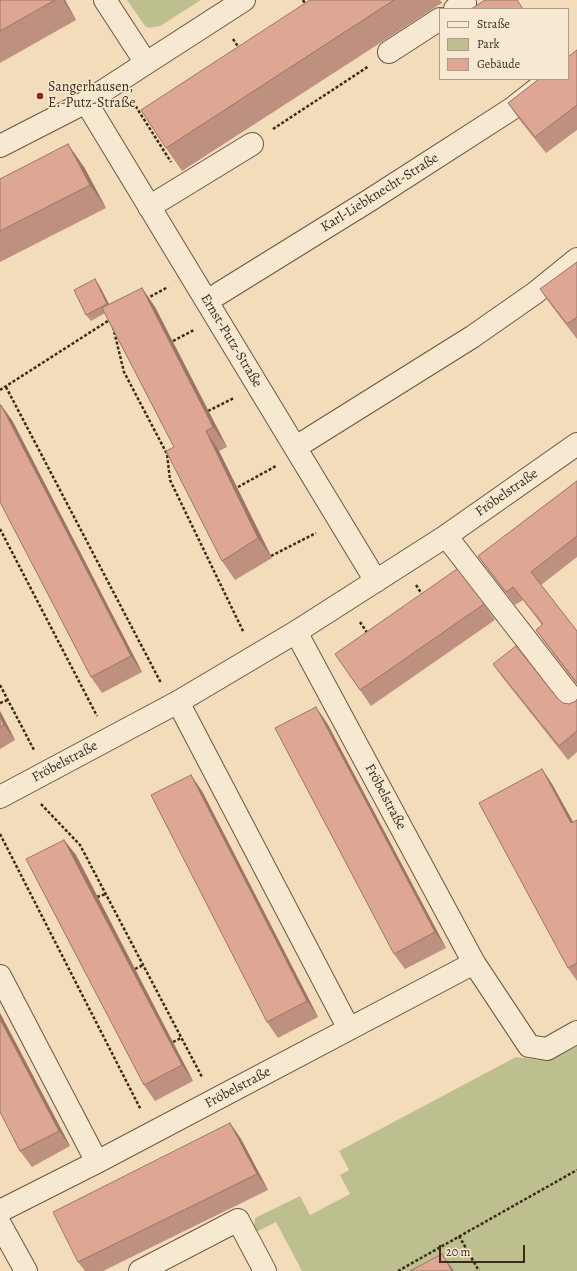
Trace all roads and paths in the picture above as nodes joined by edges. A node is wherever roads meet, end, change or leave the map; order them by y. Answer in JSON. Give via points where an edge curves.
{"nodes":[{"id":1,"x":105,"y":0,"type":"edge"},
{"id":2,"x":244,"y":0,"type":"edge"},
{"id":3,"x":302,"y":0,"type":"edge"},
{"id":4,"x":463,"y":0,"type":"edge"},
{"id":5,"x":457,"y":8,"type":"edge"},
{"id":6,"x":310,"y":11,"type":"edge"},
{"id":7,"x":439,"y":20,"type":"edge"},
{"id":8,"x":232,"y":37,"type":"dead end"},
{"id":9,"x":241,"y":50,"type":"edge"},
{"id":10,"x":389,"y":52,"type":"joint"},
{"id":11,"x":146,"y":63,"type":"junction"},
{"id":12,"x":549,"y":80,"type":"edge"},
{"id":13,"x":130,"y":99,"type":"dead end"},
{"id":14,"x":86,"y":102,"type":"junction"},
{"id":15,"x":252,"y":144,"type":"joint"},
{"id":16,"x":0,"y":146,"type":"edge"},
{"id":17,"x":185,"y":185,"type":"junction"},
{"id":18,"x":149,"y":207,"type":"junction"},
{"id":19,"x":577,"y":259,"type":"edge"},
{"id":20,"x":190,"y":274,"type":"junction"},
{"id":21,"x":144,"y":300,"type":"edge"},
{"id":22,"x":207,"y":301,"type":"junction"},
{"id":23,"x":118,"y":316,"type":"edge"},
{"id":24,"x":111,"y":319,"type":"junction"},
{"id":25,"x":6,"y":387,"type":"junction"},
{"id":26,"x":0,"y":390,"type":"edge"},
{"id":27,"x":577,"y":444,"type":"edge"},
{"id":28,"x":297,"y":451,"type":"junction"},
{"id":29,"x":238,"y":487,"type":"dead end"},
{"id":30,"x":340,"y":521,"type":"junction"},
{"id":31,"x":0,"y":529,"type":"edge"},
{"id":32,"x":446,"y":536,"type":"junction"},
{"id":33,"x":271,"y":556,"type":"dead end"},
{"id":34,"x":412,"y":580,"type":"dead end"},
{"id":35,"x":376,"y":581,"type":"junction"},
{"id":36,"x":424,"y":598,"type":"edge"},
{"id":37,"x":355,"y":616,"type":"dead end"},
{"id":38,"x":296,"y":632,"type":"junction"},
{"id":39,"x":368,"y":635,"type":"edge"},
{"id":40,"x":256,"y":657,"type":"junction"},
{"id":41,"x":0,"y":685,"type":"edge"},
{"id":42,"x":8,"y":700,"type":"junction"},
{"id":43,"x":178,"y":702,"type":"junction"},
{"id":44,"x":0,"y":703,"type":"edge"},
{"id":45,"x":577,"y":705,"type":"edge"},
{"id":46,"x":109,"y":739,"type":"junction"},
{"id":47,"x":46,"y":772,"type":"junction"},
{"id":48,"x":23,"y":785,"type":"junction"},
{"id":49,"x":0,"y":797,"type":"edge"},
{"id":50,"x":0,"y":834,"type":"edge"},
{"id":51,"x":106,"y":894,"type":"junction"},
{"id":52,"x":97,"y":898,"type":"dead end"},
{"id":53,"x":474,"y":962,"type":"junction"},
{"id":54,"x":143,"y":965,"type":"junction"},
{"id":55,"x":135,"y":969,"type":"dead end"},
{"id":56,"x":0,"y":976,"type":"edge"},
{"id":57,"x":349,"y":1029,"type":"junction"},
{"id":58,"x":577,"y":1032,"type":"edge"},
{"id":59,"x":181,"y":1038,"type":"junction"},
{"id":60,"x":173,"y":1042,"type":"dead end"},
{"id":61,"x":214,"y":1101,"type":"junction"},
{"id":62,"x":153,"y":1132,"type":"junction"},
{"id":63,"x":96,"y":1162,"type":"junction"},
{"id":64,"x":577,"y":1170,"type":"edge"},
{"id":65,"x":0,"y":1211,"type":"edge"},
{"id":66,"x":0,"y":1224,"type":"edge"},
{"id":67,"x":459,"y":1236,"type":"junction"},
{"id":68,"x":26,"y":1271,"type":"edge"},
{"id":69,"x":140,"y":1271,"type":"edge"},
{"id":70,"x":265,"y":1271,"type":"edge"},
{"id":71,"x":398,"y":1271,"type":"edge"},
{"id":72,"x":479,"y":1271,"type":"edge"}],
"edges":[{"from":1,"to":11,"type":"street"},
{"from":2,"to":11,"type":"street"},
{"from":3,"to":6,"type":"path"},
{"from":4,"to":5,"type":"street","via":[[465,3]]},
{"from":7,"to":10,"type":"street"},
{"from":8,"to":9,"type":"path"},
{"from":10,"to":15,"type":"path"},
{"from":11,"to":14,"type":"street"},
{"from":12,"to":22,"type":"street","name":"Karl-Liebknecht-Straße","via":[[513,108]]},
{"from":13,"to":17,"type":"path"},
{"from":14,"to":16,"type":"street"},
{"from":14,"to":18,"type":"street","name":"Ernst-Putz-Straße"},
{"from":15,"to":17,"type":"street"},
{"from":17,"to":18,"type":"street"},
{"from":18,"to":20,"type":"street","name":"Ernst-Putz-Straße"},
{"from":19,"to":28,"type":"street","via":[[535,293],[472,337]]},
{"from":20,"to":21,"type":"path"},
{"from":20,"to":22,"type":"street","name":"Ernst-Putz-Straße"},
{"from":22,"to":28,"type":"street","name":"Ernst-Putz-Straße"},
{"from":23,"to":24,"type":"path"},
{"from":24,"to":25,"type":"path"},
{"from":24,"to":40,"type":"path","via":[[124,372],[167,454],[170,480]]},
{"from":25,"to":26,"type":"path"},
{"from":25,"to":43,"type":"path","via":[[162,686]]},
{"from":27,"to":32,"type":"street","name":"Fröbelstraße"},
{"from":28,"to":29,"type":"path"},
{"from":28,"to":30,"type":"street","name":"Ernst-Putz-Straße"},
{"from":30,"to":33,"type":"path"},
{"from":30,"to":35,"type":"street","name":"Ernst-Putz-Straße"},
{"from":31,"to":46,"type":"path"},
{"from":32,"to":35,"type":"street","name":"Fröbelstraße"},
{"from":32,"to":45,"type":"street"},
{"from":34,"to":36,"type":"path"},
{"from":35,"to":38,"type":"street","name":"Fröbelstraße"},
{"from":37,"to":39,"type":"path"},
{"from":38,"to":40,"type":"street","name":"Fröbelstraße"},
{"from":38,"to":53,"type":"street","name":"Fröbelstraße"},
{"from":40,"to":43,"type":"street","name":"Fröbelstraße"},
{"from":41,"to":42,"type":"path"},
{"from":42,"to":44,"type":"path"},
{"from":42,"to":47,"type":"path"},
{"from":43,"to":46,"type":"street","name":"Fröbelstraße"},
{"from":43,"to":57,"type":"street"},
{"from":46,"to":47,"type":"street","name":"Fröbelstraße"},
{"from":47,"to":48,"type":"street","name":"Fröbelstraße"},
{"from":48,"to":49,"type":"street","name":"Fröbelstraße"},
{"from":48,"to":51,"type":"path","via":[[80,845]]},
{"from":50,"to":62,"type":"path"},
{"from":51,"to":52,"type":"path"},
{"from":51,"to":54,"type":"path"},
{"from":53,"to":57,"type":"street","name":"Fröbelstraße"},
{"from":53,"to":58,"type":"street","name":"Fröbelstraße","via":[[529,1046],[546,1049]]},
{"from":54,"to":55,"type":"path"},
{"from":54,"to":59,"type":"path"},
{"from":56,"to":63,"type":"street"},
{"from":57,"to":61,"type":"street","name":"Fröbelstraße"},
{"from":59,"to":60,"type":"path"},
{"from":59,"to":61,"type":"path"},
{"from":61,"to":62,"type":"street","name":"Fröbelstraße"},
{"from":62,"to":63,"type":"street","name":"Fröbelstraße"},
{"from":63,"to":65,"type":"street","name":"Fröbelstraße"},
{"from":64,"to":67,"type":"path"},
{"from":66,"to":68,"type":"street"},
{"from":67,"to":71,"type":"path"},
{"from":67,"to":72,"type":"path"},
{"from":69,"to":70,"type":"street","via":[[238,1220]]}]}
